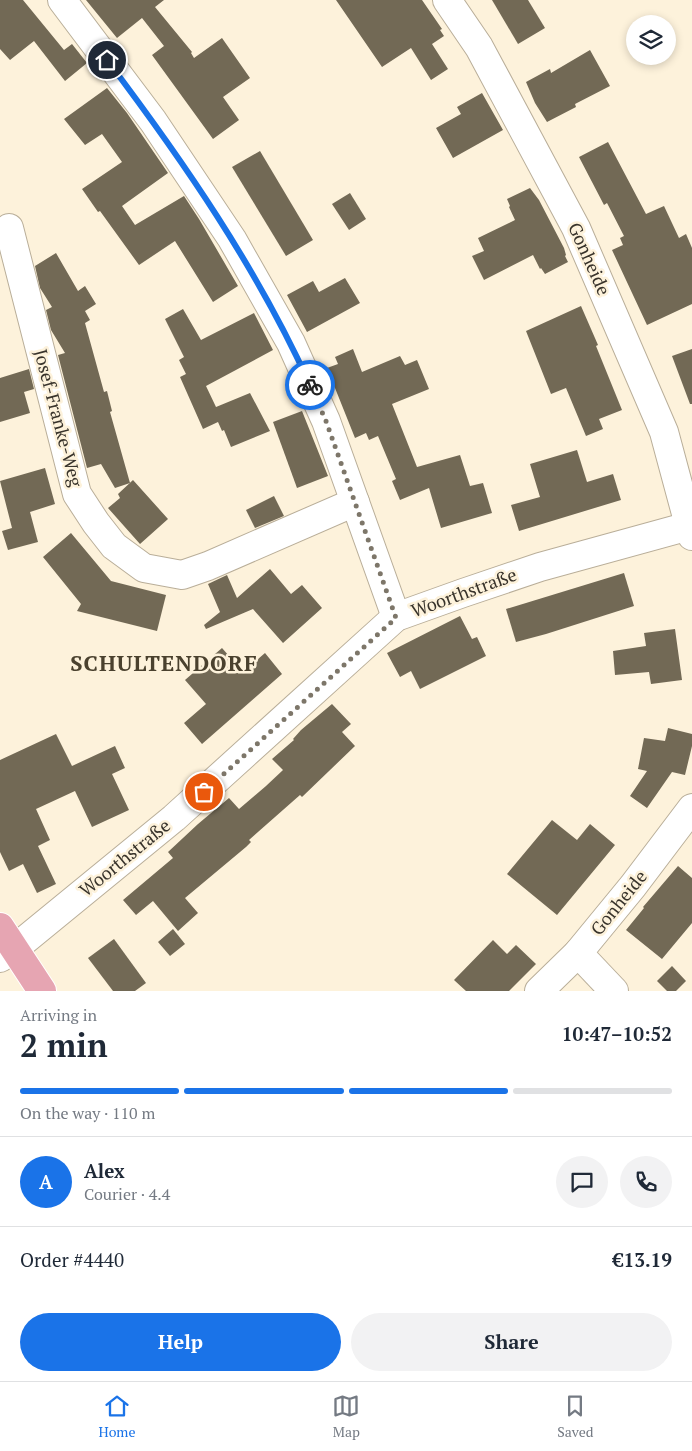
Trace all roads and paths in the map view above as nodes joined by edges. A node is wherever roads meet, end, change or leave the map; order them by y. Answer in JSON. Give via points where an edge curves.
{"nodes":[{"id":1,"x":62,"y":0,"type":"edge"},
{"id":2,"x":448,"y":0,"type":"edge"},
{"id":3,"x":8,"y":228,"type":"dead end"},
{"id":4,"x":354,"y":502,"type":"junction"},
{"id":5,"x":691,"y":531,"type":"edge"},
{"id":6,"x":396,"y":618,"type":"junction"},
{"id":7,"x":691,"y":810,"type":"edge"},
{"id":8,"x":5,"y":945,"type":"edge"},
{"id":9,"x":578,"y":952,"type":"junction"},
{"id":10,"x":42,"y":991,"type":"edge"},
{"id":11,"x":539,"y":991,"type":"edge"},
{"id":12,"x":614,"y":991,"type":"edge"}],
"edges":[{"from":1,"to":4,"type":"street","via":[[153,120],[232,239],[291,343],[326,421]]},
{"from":2,"to":5,"type":"street","name":"Gonheide","via":[[479,47],[576,228],[664,432]]},
{"from":3,"to":4,"type":"street","name":"Josef-Franke-Weg","via":[[77,494],[114,546],[144,568],[182,575]]},
{"from":4,"to":6,"type":"street"},
{"from":5,"to":6,"type":"street","name":"Woorthstraße","via":[[540,567]]},
{"from":6,"to":8,"type":"street","name":"Woorthstraße","via":[[174,818]]},
{"from":7,"to":9,"type":"street","name":"Gonheide"},
{"from":8,"to":10,"type":"main road"},
{"from":9,"to":11,"type":"street","name":"Gonheide"},
{"from":9,"to":12,"type":"street"}]}
